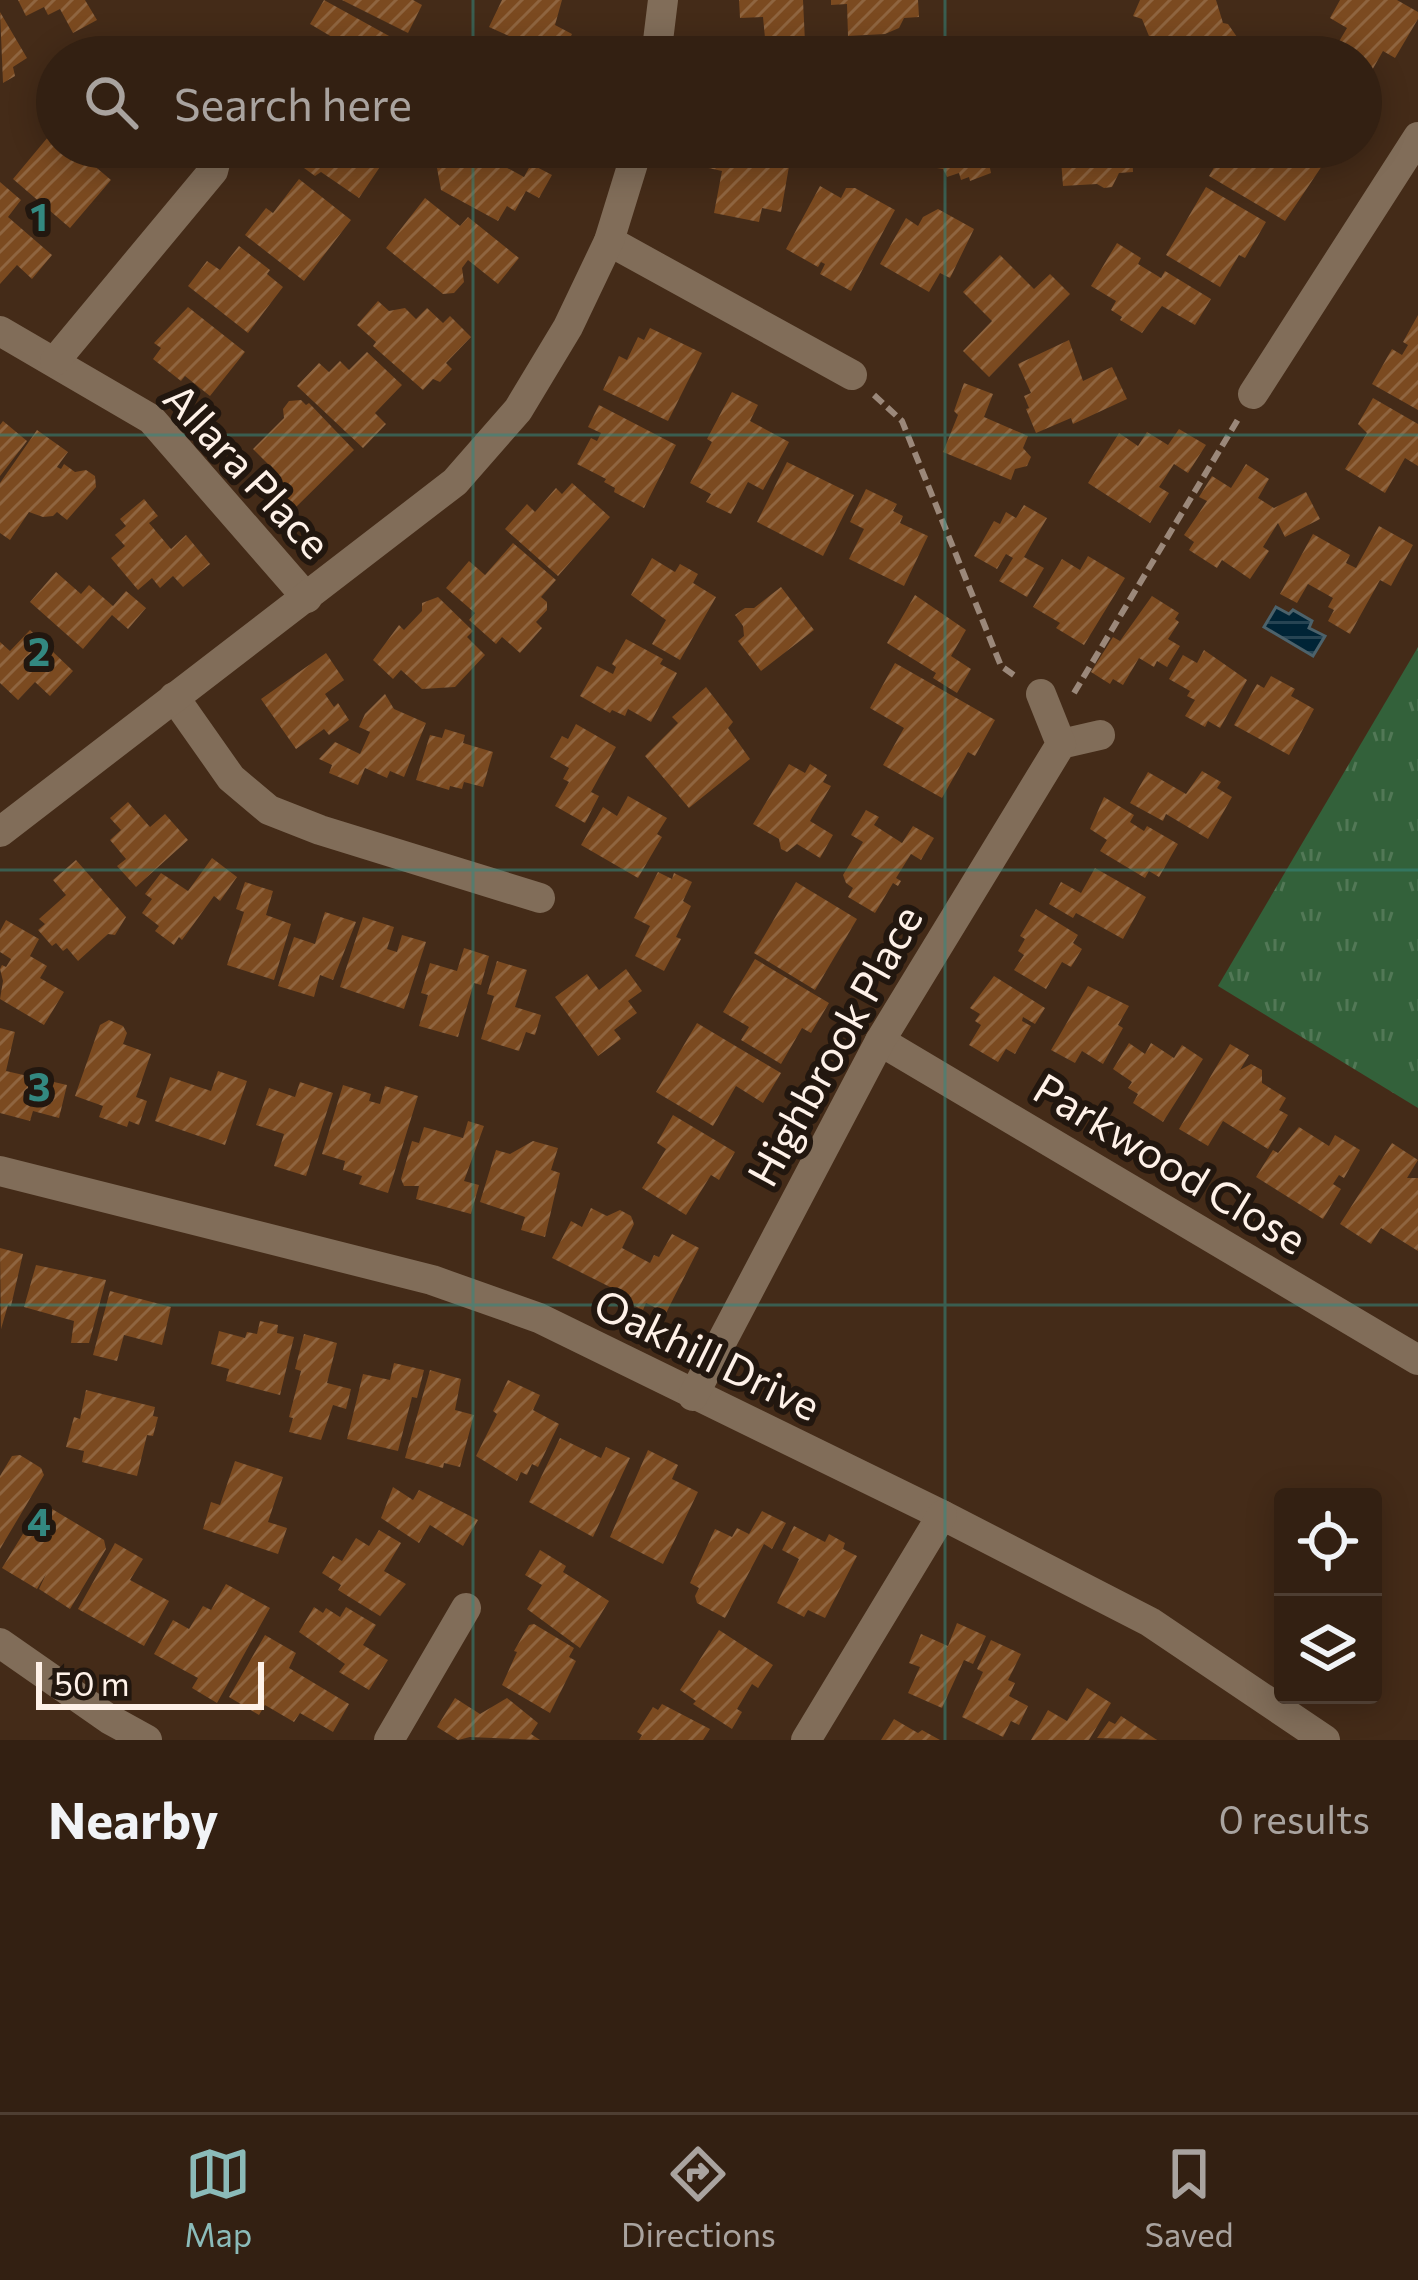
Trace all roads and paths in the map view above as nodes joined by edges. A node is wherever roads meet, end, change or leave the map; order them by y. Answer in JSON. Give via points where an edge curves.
{"nodes":[{"id":1,"x":663,"y":0,"type":"edge"},
{"id":2,"x":659,"y":36,"type":"edge"},
{"id":3,"x":1418,"y":137,"type":"edge"},
{"id":4,"x":214,"y":168,"type":"edge"},
{"id":5,"x":632,"y":168,"type":"edge"},
{"id":6,"x":609,"y":241,"type":"junction"},
{"id":7,"x":0,"y":331,"type":"edge"},
{"id":8,"x":56,"y":361,"type":"junction"},
{"id":9,"x":852,"y":375,"type":"joint"},
{"id":10,"x":1253,"y":394,"type":"joint"},
{"id":11,"x":307,"y":598,"type":"junction"},
{"id":12,"x":1041,"y":694,"type":"joint"},
{"id":13,"x":174,"y":697,"type":"junction"},
{"id":14,"x":1100,"y":734,"type":"dead end"},
{"id":15,"x":1058,"y":735,"type":"junction"},
{"id":16,"x":0,"y":832,"type":"edge"},
{"id":17,"x":541,"y":898,"type":"dead end"},
{"id":18,"x":880,"y":1041,"type":"junction"},
{"id":19,"x":0,"y":1171,"type":"edge"},
{"id":20,"x":1418,"y":1360,"type":"edge"},
{"id":21,"x":693,"y":1396,"type":"junction"},
{"id":22,"x":942,"y":1515,"type":"junction"},
{"id":23,"x":466,"y":1608,"type":"dead end"},
{"id":24,"x":0,"y":1643,"type":"edge"},
{"id":25,"x":147,"y":1740,"type":"edge"},
{"id":26,"x":389,"y":1740,"type":"edge"},
{"id":27,"x":806,"y":1740,"type":"edge"},
{"id":28,"x":1324,"y":1740,"type":"edge"}],
"edges":[{"from":1,"to":2,"type":"street"},
{"from":3,"to":10,"type":"street"},
{"from":4,"to":8,"type":"street"},
{"from":5,"to":6,"type":"street"},
{"from":6,"to":9,"type":"street"},
{"from":6,"to":11,"type":"street","via":[[518,410],[455,482]]},
{"from":7,"to":8,"type":"street","name":"Allara Place"},
{"from":8,"to":11,"type":"street","name":"Allara Place","via":[[151,419]]},
{"from":9,"to":12,"type":"path","via":[[902,422],[1001,666]]},
{"from":10,"to":15,"type":"path"},
{"from":11,"to":13,"type":"street"},
{"from":12,"to":15,"type":"street"},
{"from":13,"to":16,"type":"street"},
{"from":13,"to":17,"type":"street","via":[[231,778],[269,810]]},
{"from":14,"to":15,"type":"street"},
{"from":15,"to":18,"type":"street","name":"Highbrook Place"},
{"from":18,"to":20,"type":"street","name":"Parkwood Close"},
{"from":18,"to":21,"type":"street","name":"Highbrook Place"},
{"from":19,"to":21,"type":"street","name":"Oakhill Drive","via":[[432,1280],[538,1318]]},
{"from":21,"to":22,"type":"street","name":"Oakhill Drive"},
{"from":22,"to":27,"type":"street"},
{"from":22,"to":28,"type":"street","name":"Oakhill Drive","via":[[1150,1622]]},
{"from":23,"to":26,"type":"street"},
{"from":24,"to":25,"type":"street"}]}
